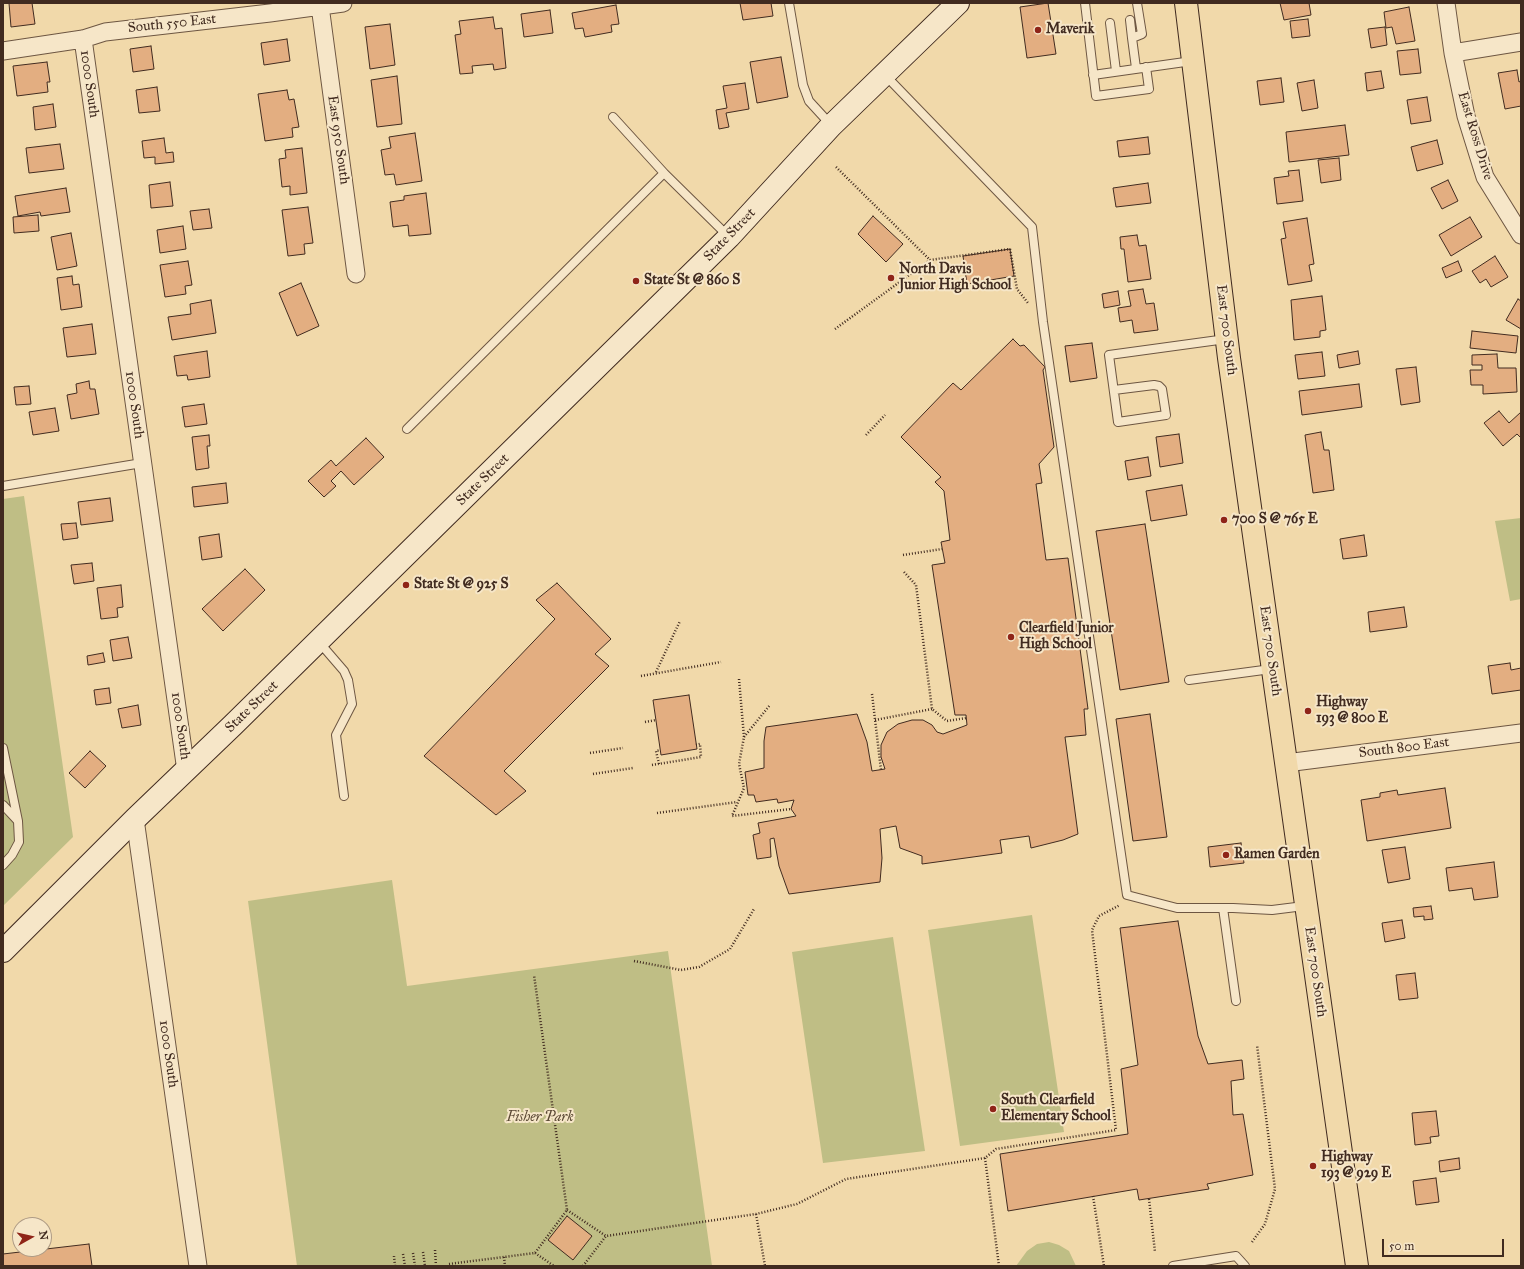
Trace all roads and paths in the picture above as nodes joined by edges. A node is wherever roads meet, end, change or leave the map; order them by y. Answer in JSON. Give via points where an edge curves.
{"nodes":[{"id":1,"x":343,"y":3,"type":"edge"},
{"id":2,"x":789,"y":3,"type":"edge"},
{"id":3,"x":958,"y":3,"type":"edge"},
{"id":4,"x":1084,"y":3,"type":"edge"},
{"id":5,"x":1137,"y":3,"type":"edge"},
{"id":6,"x":1186,"y":3,"type":"edge"},
{"id":7,"x":1446,"y":3,"type":"edge"},
{"id":8,"x":320,"y":6,"type":"junction"},
{"id":9,"x":270,"y":8,"type":"edge"},
{"id":10,"x":1130,"y":20,"type":"dead end"},
{"id":11,"x":1110,"y":23,"type":"dead end"},
{"id":12,"x":1132,"y":38,"type":"junction"},
{"id":13,"x":83,"y":39,"type":"junction"},
{"id":14,"x":1521,"y":42,"type":"edge"},
{"id":15,"x":3,"y":51,"type":"edge"},
{"id":16,"x":1453,"y":53,"type":"junction"},
{"id":17,"x":1193,"y":61,"type":"junction"},
{"id":18,"x":1146,"y":67,"type":"junction"},
{"id":19,"x":1136,"y":68,"type":"junction"},
{"id":20,"x":1116,"y":71,"type":"junction"},
{"id":21,"x":1093,"y":74,"type":"junction"},
{"id":22,"x":884,"y":75,"type":"junction"},
{"id":23,"x":613,"y":117,"type":"dead end"},
{"id":24,"x":831,"y":126,"type":"junction"},
{"id":25,"x":836,"y":167,"type":"dead end"},
{"id":26,"x":664,"y":172,"type":"junction"},
{"id":27,"x":1521,"y":235,"type":"edge"},
{"id":28,"x":729,"y":237,"type":"junction"},
{"id":29,"x":930,"y":260,"type":"junction"},
{"id":30,"x":356,"y":274,"type":"dead end"},
{"id":31,"x":1043,"y":322,"type":"junction"},
{"id":32,"x":835,"y":328,"type":"dead end"},
{"id":33,"x":1227,"y":338,"type":"junction"},
{"id":34,"x":1114,"y":390,"type":"junction"},
{"id":35,"x":884,"y":415,"type":"dead end"},
{"id":36,"x":407,"y":429,"type":"dead end"},
{"id":37,"x":866,"y":435,"type":"dead end"},
{"id":38,"x":142,"y":463,"type":"junction"},
{"id":39,"x":3,"y":486,"type":"edge"},
{"id":40,"x":942,"y":550,"type":"dead end"},
{"id":41,"x":903,"y":555,"type":"dead end"},
{"id":42,"x":904,"y":572,"type":"dead end"},
{"id":43,"x":680,"y":621,"type":"dead end"},
{"id":44,"x":318,"y":641,"type":"junction"},
{"id":45,"x":721,"y":662,"type":"dead end"},
{"id":46,"x":1272,"y":669,"type":"junction"},
{"id":47,"x":656,"y":672,"type":"junction"},
{"id":48,"x":641,"y":676,"type":"dead end"},
{"id":49,"x":739,"y":679,"type":"dead end"},
{"id":50,"x":1189,"y":680,"type":"dead end"},
{"id":51,"x":872,"y":694,"type":"dead end"},
{"id":52,"x":770,"y":705,"type":"dead end"},
{"id":53,"x":932,"y":709,"type":"junction"},
{"id":54,"x":966,"y":718,"type":"dead end"},
{"id":55,"x":656,"y":720,"type":"dead end"},
{"id":56,"x":875,"y":720,"type":"junction"},
{"id":57,"x":645,"y":722,"type":"dead end"},
{"id":58,"x":1521,"y":733,"type":"edge"},
{"id":59,"x":744,"y":737,"type":"junction"},
{"id":60,"x":696,"y":745,"type":"dead end"},
{"id":61,"x":3,"y":748,"type":"edge"},
{"id":62,"x":623,"y":748,"type":"dead end"},
{"id":63,"x":660,"y":750,"type":"dead end"},
{"id":64,"x":590,"y":753,"type":"dead end"},
{"id":65,"x":1286,"y":763,"type":"junction"},
{"id":66,"x":659,"y":764,"type":"junction"},
{"id":67,"x":652,"y":765,"type":"dead end"},
{"id":68,"x":633,"y":768,"type":"dead end"},
{"id":69,"x":881,"y":770,"type":"dead end"},
{"id":70,"x":186,"y":771,"type":"junction"},
{"id":71,"x":593,"y":774,"type":"dead end"},
{"id":72,"x":344,"y":796,"type":"dead end"},
{"id":73,"x":738,"y":802,"type":"junction"},
{"id":74,"x":3,"y":805,"type":"edge"},
{"id":75,"x":791,"y":809,"type":"dead end"},
{"id":76,"x":657,"y":813,"type":"dead end"},
{"id":77,"x":135,"y":819,"type":"junction"},
{"id":78,"x":18,"y":821,"type":"junction"},
{"id":79,"x":3,"y":865,"type":"edge"},
{"id":80,"x":1122,"y":904,"type":"dead end"},
{"id":81,"x":1305,"y":906,"type":"junction"},
{"id":82,"x":1223,"y":908,"type":"junction"},
{"id":83,"x":754,"y":909,"type":"dead end"},
{"id":84,"x":3,"y":951,"type":"edge"},
{"id":85,"x":634,"y":961,"type":"dead end"},
{"id":86,"x":534,"y":975,"type":"dead end"},
{"id":87,"x":1236,"y":1001,"type":"dead end"},
{"id":88,"x":1257,"y":1045,"type":"dead end"},
{"id":89,"x":985,"y":1158,"type":"junction"},
{"id":90,"x":1093,"y":1196,"type":"dead end"},
{"id":91,"x":1149,"y":1199,"type":"dead end"},
{"id":92,"x":567,"y":1210,"type":"junction"},
{"id":93,"x":756,"y":1214,"type":"junction"},
{"id":94,"x":606,"y":1236,"type":"junction"},
{"id":95,"x":1252,"y":1242,"type":"dead end"},
{"id":96,"x":435,"y":1250,"type":"dead end"},
{"id":97,"x":423,"y":1252,"type":"dead end"},
{"id":98,"x":1155,"y":1252,"type":"dead end"},
{"id":99,"x":414,"y":1253,"type":"dead end"},
{"id":100,"x":535,"y":1253,"type":"junction"},
{"id":101,"x":403,"y":1254,"type":"dead end"},
{"id":102,"x":394,"y":1256,"type":"dead end"},
{"id":103,"x":504,"y":1257,"type":"junction"},
{"id":104,"x":450,"y":1264,"type":"dead end"},
{"id":105,"x":198,"y":1266,"type":"edge"},
{"id":106,"x":395,"y":1266,"type":"edge"},
{"id":107,"x":405,"y":1266,"type":"edge"},
{"id":108,"x":415,"y":1266,"type":"edge"},
{"id":109,"x":425,"y":1266,"type":"edge"},
{"id":110,"x":436,"y":1266,"type":"edge"},
{"id":111,"x":505,"y":1266,"type":"edge"},
{"id":112,"x":554,"y":1266,"type":"edge"},
{"id":113,"x":583,"y":1266,"type":"edge"},
{"id":114,"x":765,"y":1266,"type":"edge"},
{"id":115,"x":999,"y":1266,"type":"edge"},
{"id":116,"x":1104,"y":1266,"type":"edge"},
{"id":117,"x":1173,"y":1266,"type":"edge"},
{"id":118,"x":1245,"y":1266,"type":"edge"},
{"id":119,"x":1357,"y":1266,"type":"edge"}],
"edges":[{"from":1,"to":8,"type":"street","name":"South 550 East"},
{"from":2,"to":24,"type":"lane","via":[[803,85],[809,101]]},
{"from":3,"to":22,"type":"main road","name":"State Street"},
{"from":4,"to":21,"type":"lane"},
{"from":5,"to":12,"type":"lane","via":[[1142,34]]},
{"from":6,"to":17,"type":"main road","name":"East 700 South"},
{"from":7,"to":16,"type":"street","name":"East Ross Drive"},
{"from":8,"to":9,"type":"street","name":"South 550 East"},
{"from":8,"to":30,"type":"street","name":"East 950 South"},
{"from":9,"to":13,"type":"street","name":"South 550 East","via":[[105,32]]},
{"from":10,"to":12,"type":"lane"},
{"from":11,"to":20,"type":"lane"},
{"from":12,"to":19,"type":"lane"},
{"from":13,"to":15,"type":"street","name":"South 550 East"},
{"from":13,"to":38,"type":"street","name":"1000 South"},
{"from":14,"to":16,"type":"street"},
{"from":16,"to":27,"type":"street","name":"East Ross Drive","via":[[1466,116],[1485,178]]},
{"from":17,"to":18,"type":"lane"},
{"from":17,"to":33,"type":"main road","name":"East 700 South"},
{"from":18,"to":19,"type":"lane"},
{"from":18,"to":21,"type":"lane","via":[[1149,89],[1096,96]]},
{"from":19,"to":20,"type":"lane"},
{"from":20,"to":21,"type":"lane"},
{"from":22,"to":24,"type":"main road","name":"State Street"},
{"from":22,"to":31,"type":"lane","via":[[1032,227]]},
{"from":23,"to":26,"type":"lane"},
{"from":24,"to":28,"type":"main road","name":"State Street"},
{"from":25,"to":29,"type":"path"},
{"from":26,"to":28,"type":"lane"},
{"from":26,"to":36,"type":"lane"},
{"from":28,"to":44,"type":"main road","name":"State Street"},
{"from":29,"to":31,"type":"path","via":[[1010,249],[1016,289]]},
{"from":29,"to":32,"type":"path"},
{"from":31,"to":82,"type":"lane","via":[[1127,895],[1177,908]]},
{"from":33,"to":34,"type":"lane","via":[[1108,355]]},
{"from":33,"to":46,"type":"main road","name":"East 700 South"},
{"from":34,"to":34,"type":"lane","via":[[1154,384],[1159,386],[1162,389],[1166,416],[1118,422]]},
{"from":35,"to":37,"type":"path"},
{"from":38,"to":39,"type":"lane"},
{"from":38,"to":70,"type":"street","name":"1000 South"},
{"from":40,"to":41,"type":"path"},
{"from":42,"to":53,"type":"path","via":[[916,585]]},
{"from":43,"to":47,"type":"path"},
{"from":44,"to":70,"type":"main road","name":"State Street"},
{"from":44,"to":72,"type":"lane","via":[[344,671],[348,680],[352,704],[336,735]]},
{"from":45,"to":47,"type":"path"},
{"from":46,"to":50,"type":"lane"},
{"from":46,"to":65,"type":"main road","name":"East 700 South"},
{"from":47,"to":48,"type":"path"},
{"from":49,"to":59,"type":"path"},
{"from":51,"to":56,"type":"path"},
{"from":52,"to":59,"type":"path"},
{"from":53,"to":54,"type":"path","via":[[947,721]]},
{"from":53,"to":56,"type":"path"},
{"from":55,"to":57,"type":"path"},
{"from":56,"to":69,"type":"path"},
{"from":58,"to":65,"type":"street","name":"South 800 East"},
{"from":59,"to":73,"type":"path","via":[[739,764],[744,788]]},
{"from":60,"to":66,"type":"path","via":[[700,744],[701,757]]},
{"from":61,"to":78,"type":"lane"},
{"from":62,"to":64,"type":"path"},
{"from":63,"to":66,"type":"path","via":[[656,751]]},
{"from":65,"to":81,"type":"main road","name":"East 700 South"},
{"from":66,"to":67,"type":"path"},
{"from":68,"to":71,"type":"path"},
{"from":70,"to":77,"type":"main road","name":"State Street"},
{"from":73,"to":75,"type":"path","via":[[732,816]]},
{"from":73,"to":76,"type":"path"},
{"from":74,"to":78,"type":"lane"},
{"from":77,"to":84,"type":"main road","name":"State Street"},
{"from":77,"to":105,"type":"street","name":"1000 South"},
{"from":78,"to":79,"type":"lane","via":[[19,842]]},
{"from":80,"to":89,"type":"path","via":[[1099,916],[1092,930],[1116,1130],[996,1149]]},
{"from":81,"to":82,"type":"lane","via":[[1272,910]]},
{"from":81,"to":119,"type":"main road","name":"East 700 South"},
{"from":82,"to":87,"type":"lane"},
{"from":83,"to":85,"type":"path","via":[[730,949],[699,967],[681,970]]},
{"from":86,"to":92,"type":"path"},
{"from":88,"to":95,"type":"path","via":[[1275,1189],[1265,1224]]},
{"from":89,"to":93,"type":"path","via":[[846,1179],[797,1204]]},
{"from":89,"to":115,"type":"path"},
{"from":90,"to":116,"type":"path"},
{"from":91,"to":98,"type":"path"},
{"from":92,"to":94,"type":"path"},
{"from":92,"to":100,"type":"path"},
{"from":93,"to":94,"type":"path"},
{"from":93,"to":114,"type":"path"},
{"from":94,"to":113,"type":"path"},
{"from":96,"to":110,"type":"path"},
{"from":97,"to":109,"type":"path"},
{"from":99,"to":108,"type":"path"},
{"from":100,"to":103,"type":"path"},
{"from":100,"to":112,"type":"path"},
{"from":101,"to":107,"type":"path"},
{"from":102,"to":106,"type":"path"},
{"from":103,"to":104,"type":"path"},
{"from":103,"to":111,"type":"path"},
{"from":117,"to":118,"type":"lane","via":[[1236,1256]]}]}
